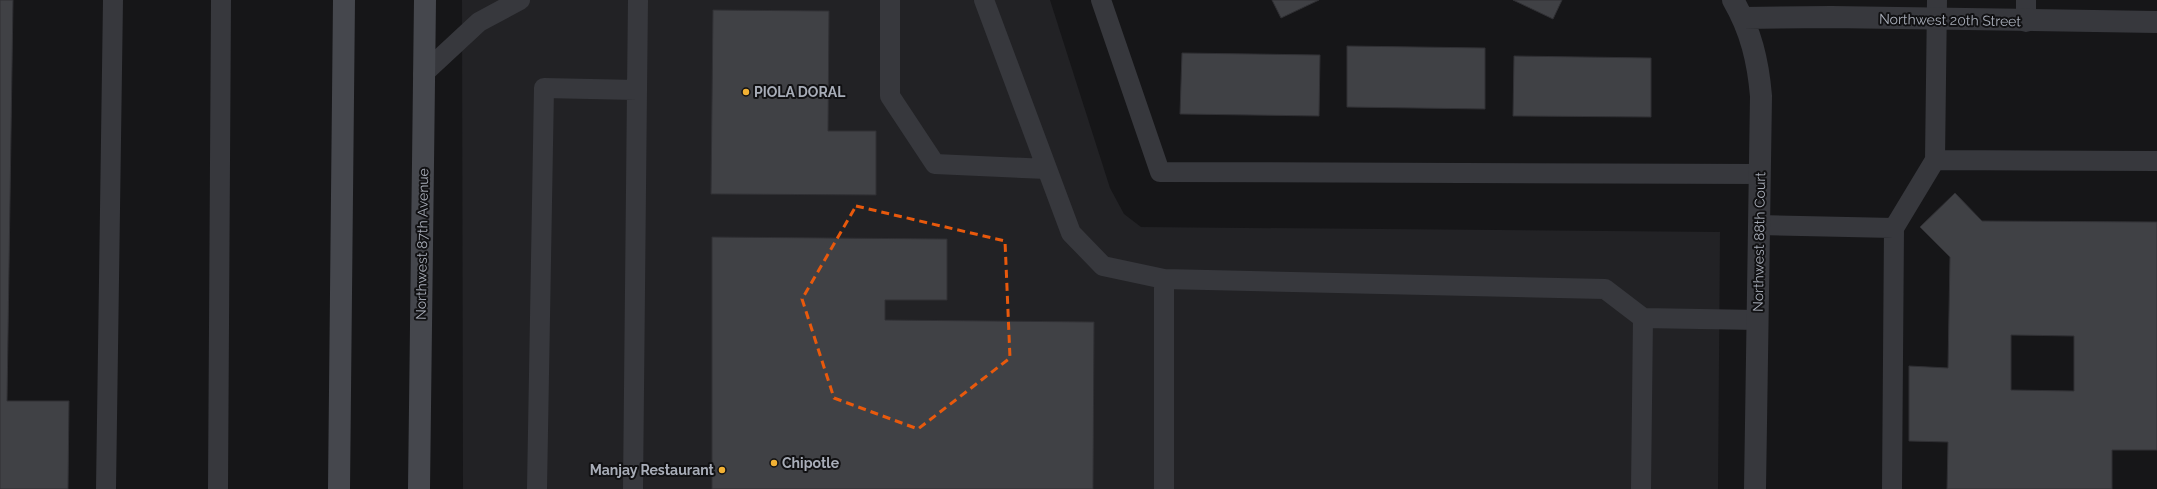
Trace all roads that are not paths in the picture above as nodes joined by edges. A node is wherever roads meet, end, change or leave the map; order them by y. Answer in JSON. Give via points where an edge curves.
{"nodes":[{"id":1,"x":114,"y":0,"type":"edge"},
{"id":2,"x":221,"y":0,"type":"edge"},
{"id":3,"x":344,"y":0,"type":"edge"},
{"id":4,"x":425,"y":0,"type":"edge"},
{"id":5,"x":520,"y":0,"type":"edge"},
{"id":6,"x":638,"y":0,"type":"edge"},
{"id":7,"x":890,"y":0,"type":"edge"},
{"id":8,"x":984,"y":0,"type":"edge"},
{"id":9,"x":1101,"y":0,"type":"edge"},
{"id":10,"x":2026,"y":0,"type":"edge"},
{"id":11,"x":1738,"y":9,"type":"edge"},
{"id":12,"x":1937,"y":10,"type":"edge"},
{"id":13,"x":2026,"y":22,"type":"junction"},
{"id":14,"x":2157,"y":22,"type":"edge"},
{"id":15,"x":423,"y":74,"type":"junction"},
{"id":16,"x":637,"y":90,"type":"junction"},
{"id":17,"x":1935,"y":160,"type":"junction"},
{"id":18,"x":2157,"y":161,"type":"edge"},
{"id":19,"x":1047,"y":169,"type":"junction"},
{"id":20,"x":1760,"y":174,"type":"junction"},
{"id":21,"x":1759,"y":225,"type":"junction"},
{"id":22,"x":1894,"y":228,"type":"junction"},
{"id":23,"x":1164,"y":279,"type":"junction"},
{"id":24,"x":1644,"y":318,"type":"junction"},
{"id":25,"x":1758,"y":320,"type":"junction"},
{"id":26,"x":106,"y":489,"type":"edge"},
{"id":27,"x":218,"y":489,"type":"edge"},
{"id":28,"x":339,"y":489,"type":"edge"},
{"id":29,"x":419,"y":489,"type":"edge"},
{"id":30,"x":537,"y":489,"type":"edge"},
{"id":31,"x":633,"y":489,"type":"edge"},
{"id":32,"x":1164,"y":489,"type":"edge"},
{"id":33,"x":1641,"y":489,"type":"edge"},
{"id":34,"x":1755,"y":489,"type":"edge"},
{"id":35,"x":1892,"y":489,"type":"edge"}],
"edges":[{"from":1,"to":26,"type":"lane"},
{"from":2,"to":27,"type":"lane"},
{"from":3,"to":28,"type":"main road"},
{"from":4,"to":15,"type":"main road","name":"Northwest 87th Avenue"},
{"from":5,"to":15,"type":"lane","via":[[479,22]]},
{"from":6,"to":16,"type":"lane"},
{"from":7,"to":19,"type":"lane","via":[[890,96],[935,164]]},
{"from":8,"to":19,"type":"lane"},
{"from":9,"to":20,"type":"lane","via":[[1160,172]]},
{"from":10,"to":13,"type":"lane"},
{"from":11,"to":12,"type":"street","name":"Northwest 20th Street","via":[[1831,17]]},
{"from":11,"to":20,"type":"street","name":"Northwest 88th Court","via":[[1751,36],[1759,67]]},
{"from":12,"to":13,"type":"street","name":"Northwest 20th Street"},
{"from":12,"to":17,"type":"lane"},
{"from":13,"to":14,"type":"street","name":"Northwest 20th Street"},
{"from":15,"to":29,"type":"main road","name":"Northwest 87th Avenue"},
{"from":16,"to":30,"type":"lane","via":[[544,88]]},
{"from":16,"to":31,"type":"lane"},
{"from":17,"to":18,"type":"lane"},
{"from":17,"to":22,"type":"lane"},
{"from":19,"to":23,"type":"lane","via":[[1071,232],[1103,266]]},
{"from":20,"to":21,"type":"street","name":"Northwest 88th Court"},
{"from":21,"to":22,"type":"lane"},
{"from":21,"to":25,"type":"street","name":"Northwest 88th Court"},
{"from":22,"to":35,"type":"lane"},
{"from":23,"to":24,"type":"lane","via":[[1605,289]]},
{"from":23,"to":32,"type":"lane"},
{"from":24,"to":25,"type":"lane"},
{"from":24,"to":33,"type":"lane"},
{"from":25,"to":34,"type":"street","name":"Northwest 88th Court"}]}
